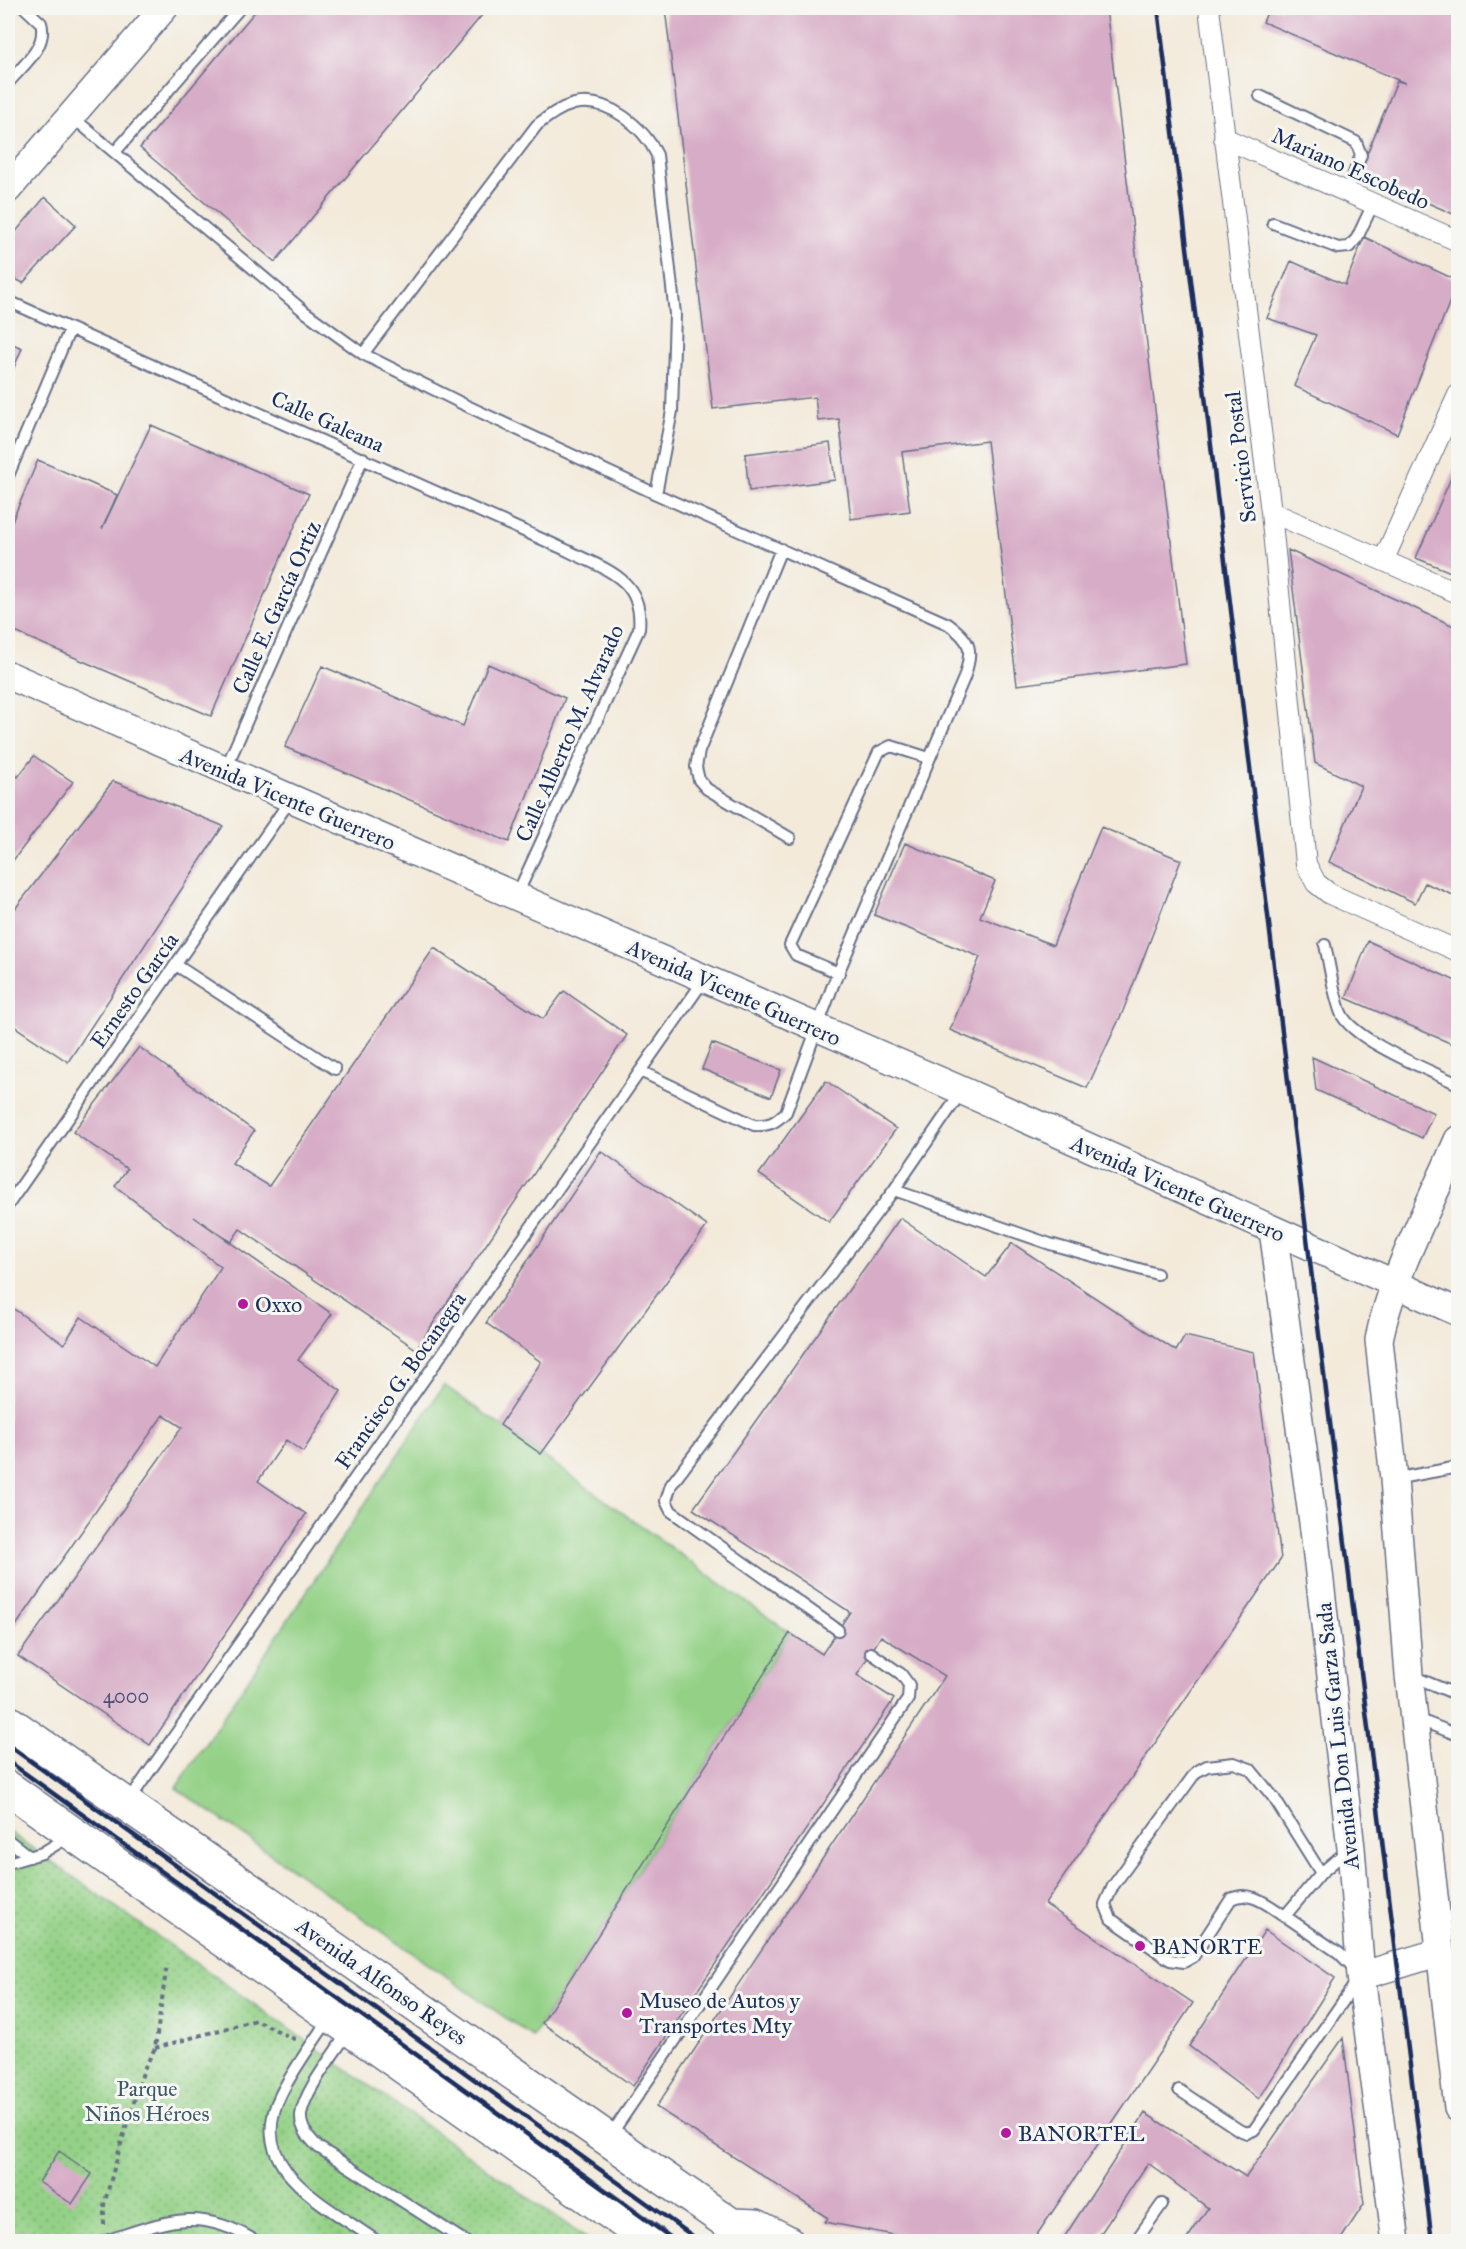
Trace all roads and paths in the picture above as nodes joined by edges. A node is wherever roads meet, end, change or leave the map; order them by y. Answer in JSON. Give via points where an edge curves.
{"nodes":[{"id":1,"x":25,"y":8,"type":"edge"},
{"id":2,"x":164,"y":8,"type":"edge"},
{"id":3,"x":240,"y":8,"type":"edge"},
{"id":4,"x":1209,"y":8,"type":"edge"},
{"id":5,"x":8,"y":83,"type":"edge"},
{"id":6,"x":1260,"y":96,"type":"dead end"},
{"id":7,"x":70,"y":116,"type":"junction"},
{"id":8,"x":1224,"y":138,"type":"junction"},
{"id":9,"x":115,"y":152,"type":"junction"},
{"id":10,"x":8,"y":189,"type":"edge"},
{"id":11,"x":1347,"y":192,"type":"junction"},
{"id":12,"x":1373,"y":204,"type":"junction"},
{"id":13,"x":1273,"y":223,"type":"dead end"},
{"id":14,"x":1458,"y":242,"type":"edge"},
{"id":15,"x":8,"y":301,"type":"edge"},
{"id":16,"x":70,"y":329,"type":"junction"},
{"id":17,"x":363,"y":354,"type":"junction"},
{"id":18,"x":1458,"y":394,"type":"edge"},
{"id":19,"x":363,"y":458,"type":"junction"},
{"id":20,"x":8,"y":476,"type":"edge"},
{"id":21,"x":656,"y":494,"type":"junction"},
{"id":22,"x":1272,"y":512,"type":"junction"},
{"id":23,"x":780,"y":549,"type":"junction"},
{"id":24,"x":1384,"y":560,"type":"junction"},
{"id":25,"x":627,"y":585,"type":"joint"},
{"id":26,"x":1458,"y":593,"type":"edge"},
{"id":27,"x":8,"y":675,"type":"edge"},
{"id":28,"x":928,"y":758,"type":"junction"},
{"id":29,"x":225,"y":771,"type":"junction"},
{"id":30,"x":291,"y":798,"type":"junction"},
{"id":31,"x":790,"y":838,"type":"dead end"},
{"id":32,"x":516,"y":897,"type":"junction"},
{"id":33,"x":1325,"y":945,"type":"dead end"},
{"id":34,"x":1458,"y":951,"type":"edge"},
{"id":35,"x":176,"y":965,"type":"junction"},
{"id":36,"x":839,"y":973,"type":"junction"},
{"id":37,"x":704,"y":979,"type":"junction"},
{"id":38,"x":818,"y":1029,"type":"junction"},
{"id":39,"x":335,"y":1069,"type":"dead end"},
{"id":40,"x":640,"y":1071,"type":"junction"},
{"id":41,"x":1458,"y":1084,"type":"edge"},
{"id":42,"x":963,"y":1091,"type":"junction"},
{"id":43,"x":1458,"y":1140,"type":"edge"},
{"id":44,"x":894,"y":1190,"type":"junction"},
{"id":45,"x":8,"y":1205,"type":"edge"},
{"id":46,"x":1273,"y":1230,"type":"junction"},
{"id":47,"x":1157,"y":1274,"type":"dead end"},
{"id":48,"x":1396,"y":1285,"type":"junction"},
{"id":49,"x":1458,"y":1312,"type":"edge"},
{"id":50,"x":1458,"y":1467,"type":"edge"},
{"id":51,"x":1394,"y":1479,"type":"junction"},
{"id":52,"x":838,"y":1630,"type":"dead end"},
{"id":53,"x":871,"y":1653,"type":"dead end"},
{"id":54,"x":1409,"y":1675,"type":"junction"},
{"id":55,"x":1458,"y":1695,"type":"edge"},
{"id":56,"x":1414,"y":1718,"type":"junction"},
{"id":57,"x":8,"y":1722,"type":"edge"},
{"id":58,"x":1458,"y":1735,"type":"edge"},
{"id":59,"x":8,"y":1788,"type":"edge"},
{"id":60,"x":127,"y":1803,"type":"junction"},
{"id":61,"x":73,"y":1834,"type":"junction"},
{"id":62,"x":8,"y":1840,"type":"edge"},
{"id":63,"x":1351,"y":1848,"type":"junction"},
{"id":64,"x":30,"y":1857,"type":"junction"},
{"id":65,"x":8,"y":1863,"type":"edge"},
{"id":66,"x":1320,"y":1873,"type":"junction"},
{"id":67,"x":1285,"y":1916,"type":"junction"},
{"id":68,"x":1440,"y":1952,"type":"junction"},
{"id":69,"x":167,"y":1964,"type":"dead end"},
{"id":70,"x":1361,"y":1976,"type":"junction"},
{"id":71,"x":341,"y":2021,"type":"junction"},
{"id":72,"x":310,"y":2047,"type":"junction"},
{"id":73,"x":155,"y":2048,"type":"junction"},
{"id":74,"x":1179,"y":2090,"type":"dead end"},
{"id":75,"x":1458,"y":2103,"type":"edge"},
{"id":76,"x":609,"y":2138,"type":"junction"},
{"id":77,"x":1162,"y":2204,"type":"dead end"},
{"id":78,"x":610,"y":2212,"type":"junction"},
{"id":79,"x":744,"y":2233,"type":"edge"},
{"id":80,"x":103,"y":2241,"type":"edge"},
{"id":81,"x":256,"y":2241,"type":"edge"},
{"id":82,"x":378,"y":2241,"type":"edge"},
{"id":83,"x":466,"y":2241,"type":"edge"},
{"id":84,"x":629,"y":2241,"type":"edge"},
{"id":85,"x":652,"y":2241,"type":"edge"},
{"id":86,"x":787,"y":2241,"type":"edge"},
{"id":87,"x":1135,"y":2241,"type":"edge"},
{"id":88,"x":1396,"y":2241,"type":"edge"}],
"edges":[{"from":1,"to":5,"type":"lane","via":[[41,23],[43,36],[36,51]]},
{"from":2,"to":7,"type":"street"},
{"from":3,"to":9,"type":"lane"},
{"from":4,"to":8,"type":"street","name":"Servicio Postal"},
{"from":6,"to":11,"type":"lane","via":[[1356,142],[1361,155]]},
{"from":7,"to":9,"type":"lane"},
{"from":7,"to":10,"type":"street"},
{"from":8,"to":11,"type":"street","name":"Mariano Escobedo"},
{"from":8,"to":22,"type":"street","name":"Servicio Postal"},
{"from":9,"to":17,"type":"lane","via":[[305,312]]},
{"from":11,"to":12,"type":"street","name":"Mariano Escobedo"},
{"from":12,"to":13,"type":"lane","via":[[1349,247],[1338,248]]},
{"from":12,"to":14,"type":"street","name":"Mariano Escobedo"},
{"from":15,"to":16,"type":"lane","name":"Calle Galeana"},
{"from":16,"to":19,"type":"lane","name":"Calle Galeana"},
{"from":16,"to":20,"type":"lane"},
{"from":17,"to":21,"type":"lane"},
{"from":17,"to":21,"type":"lane","via":[[537,125],[556,111],[576,104],[615,112],[648,137],[657,155],[675,314],[672,411]]},
{"from":18,"to":24,"type":"street"},
{"from":19,"to":25,"type":"lane","name":"Calle Galeana","via":[[564,549]]},
{"from":19,"to":29,"type":"lane","name":"Calle E. García Ortiz"},
{"from":21,"to":23,"type":"lane"},
{"from":22,"to":24,"type":"street"},
{"from":22,"to":34,"type":"street","name":"Servicio Postal","via":[[1306,864],[1316,883],[1330,894]]},
{"from":23,"to":28,"type":"lane","via":[[948,624],[963,635],[970,646],[970,661]]},
{"from":23,"to":31,"type":"lane","via":[[708,726],[696,766],[699,780],[707,789]]},
{"from":24,"to":26,"type":"street"},
{"from":25,"to":32,"type":"lane","name":"Calle Alberto M. Alvarado","via":[[639,604],[639,629]]},
{"from":27,"to":29,"type":"street","name":"Avenida Vicente Guerrero"},
{"from":28,"to":36,"type":"lane"},
{"from":28,"to":36,"type":"lane","via":[[891,746],[879,752],[789,945],[795,955]]},
{"from":29,"to":30,"type":"street","name":"Avenida Vicente Guerrero"},
{"from":30,"to":32,"type":"street","name":"Avenida Vicente Guerrero"},
{"from":30,"to":35,"type":"lane","name":"Ernesto García"},
{"from":32,"to":37,"type":"street","name":"Avenida Vicente Guerrero"},
{"from":33,"to":41,"type":"lane","via":[[1347,1023],[1364,1037]]},
{"from":35,"to":39,"type":"lane"},
{"from":35,"to":45,"type":"lane","name":"Ernesto García"},
{"from":36,"to":38,"type":"lane"},
{"from":37,"to":38,"type":"street","name":"Avenida Vicente Guerrero"},
{"from":37,"to":40,"type":"lane","name":"Francisco G. Bocanegra"},
{"from":38,"to":40,"type":"lane","via":[[786,1112],[768,1126],[737,1119]]},
{"from":38,"to":42,"type":"street","name":"Avenida Vicente Guerrero"},
{"from":40,"to":60,"type":"lane","name":"Francisco G. Bocanegra"},
{"from":42,"to":44,"type":"lane"},
{"from":42,"to":46,"type":"street","name":"Avenida Vicente Guerrero"},
{"from":43,"to":48,"type":"street"},
{"from":44,"to":47,"type":"lane","via":[[1050,1244]]},
{"from":44,"to":52,"type":"lane","via":[[671,1485],[666,1501],[671,1511]]},
{"from":46,"to":48,"type":"street","name":"Avenida Vicente Guerrero"},
{"from":46,"to":63,"type":"street","name":"Avenida Don Luis Garza Sada","via":[[1314,1530]]},
{"from":48,"to":49,"type":"street","name":"Avenida Vicente Guerrero"},
{"from":48,"to":51,"type":"street","via":[[1379,1340]]},
{"from":50,"to":51,"type":"lane"},
{"from":51,"to":54,"type":"street"},
{"from":53,"to":76,"type":"lane","via":[[901,1674],[909,1685],[908,1699]]},
{"from":54,"to":55,"type":"lane"},
{"from":54,"to":56,"type":"street"},
{"from":56,"to":58,"type":"lane"},
{"from":56,"to":68,"type":"street"},
{"from":57,"to":60,"type":"highway","name":"Avenida Alfonso Reyes"},
{"from":59,"to":61,"type":"highway"},
{"from":60,"to":76,"type":"highway","name":"Avenida Alfonso Reyes"},
{"from":61,"to":64,"type":"lane"},
{"from":61,"to":71,"type":"highway"},
{"from":62,"to":64,"type":"lane"},
{"from":63,"to":66,"type":"lane"},
{"from":63,"to":70,"type":"street","name":"Avenida Don Luis Garza Sada"},
{"from":64,"to":65,"type":"lane"},
{"from":66,"to":67,"type":"lane"},
{"from":66,"to":67,"type":"lane","via":[[1274,1798],[1250,1770],[1234,1762],[1213,1765],[1196,1772],[1113,1886],[1105,1904],[1111,1919],[1178,1963],[1193,1957],[1231,1899],[1238,1896],[1260,1900]]},
{"from":67,"to":70,"type":"lane","via":[[1339,1953]]},
{"from":68,"to":70,"type":"street"},
{"from":68,"to":75,"type":"street"},
{"from":69,"to":73,"type":"path"},
{"from":70,"to":74,"type":"lane","via":[[1254,2130],[1239,2130]]},
{"from":70,"to":88,"type":"street","name":"Avenida Don Luis Garza Sada"},
{"from":71,"to":72,"type":"lane"},
{"from":71,"to":78,"type":"highway"},
{"from":71,"to":83,"type":"lane","via":[[304,2102],[304,2130],[318,2147]]},
{"from":72,"to":73,"type":"path","via":[[256,2020]]},
{"from":72,"to":82,"type":"lane","via":[[280,2094],[272,2115],[276,2159],[306,2191]]},
{"from":73,"to":80,"type":"path","via":[[144,2069],[104,2205]]},
{"from":76,"to":79,"type":"highway","name":"Avenida Alfonso Reyes"},
{"from":77,"to":87,"type":"lane"},
{"from":78,"to":84,"type":"highway"},
{"from":78,"to":85,"type":"highway"},
{"from":79,"to":86,"type":"highway","via":[[756,2226]]},
{"from":80,"to":81,"type":"lane","via":[[180,2220],[200,2219],[227,2225]]}]}
